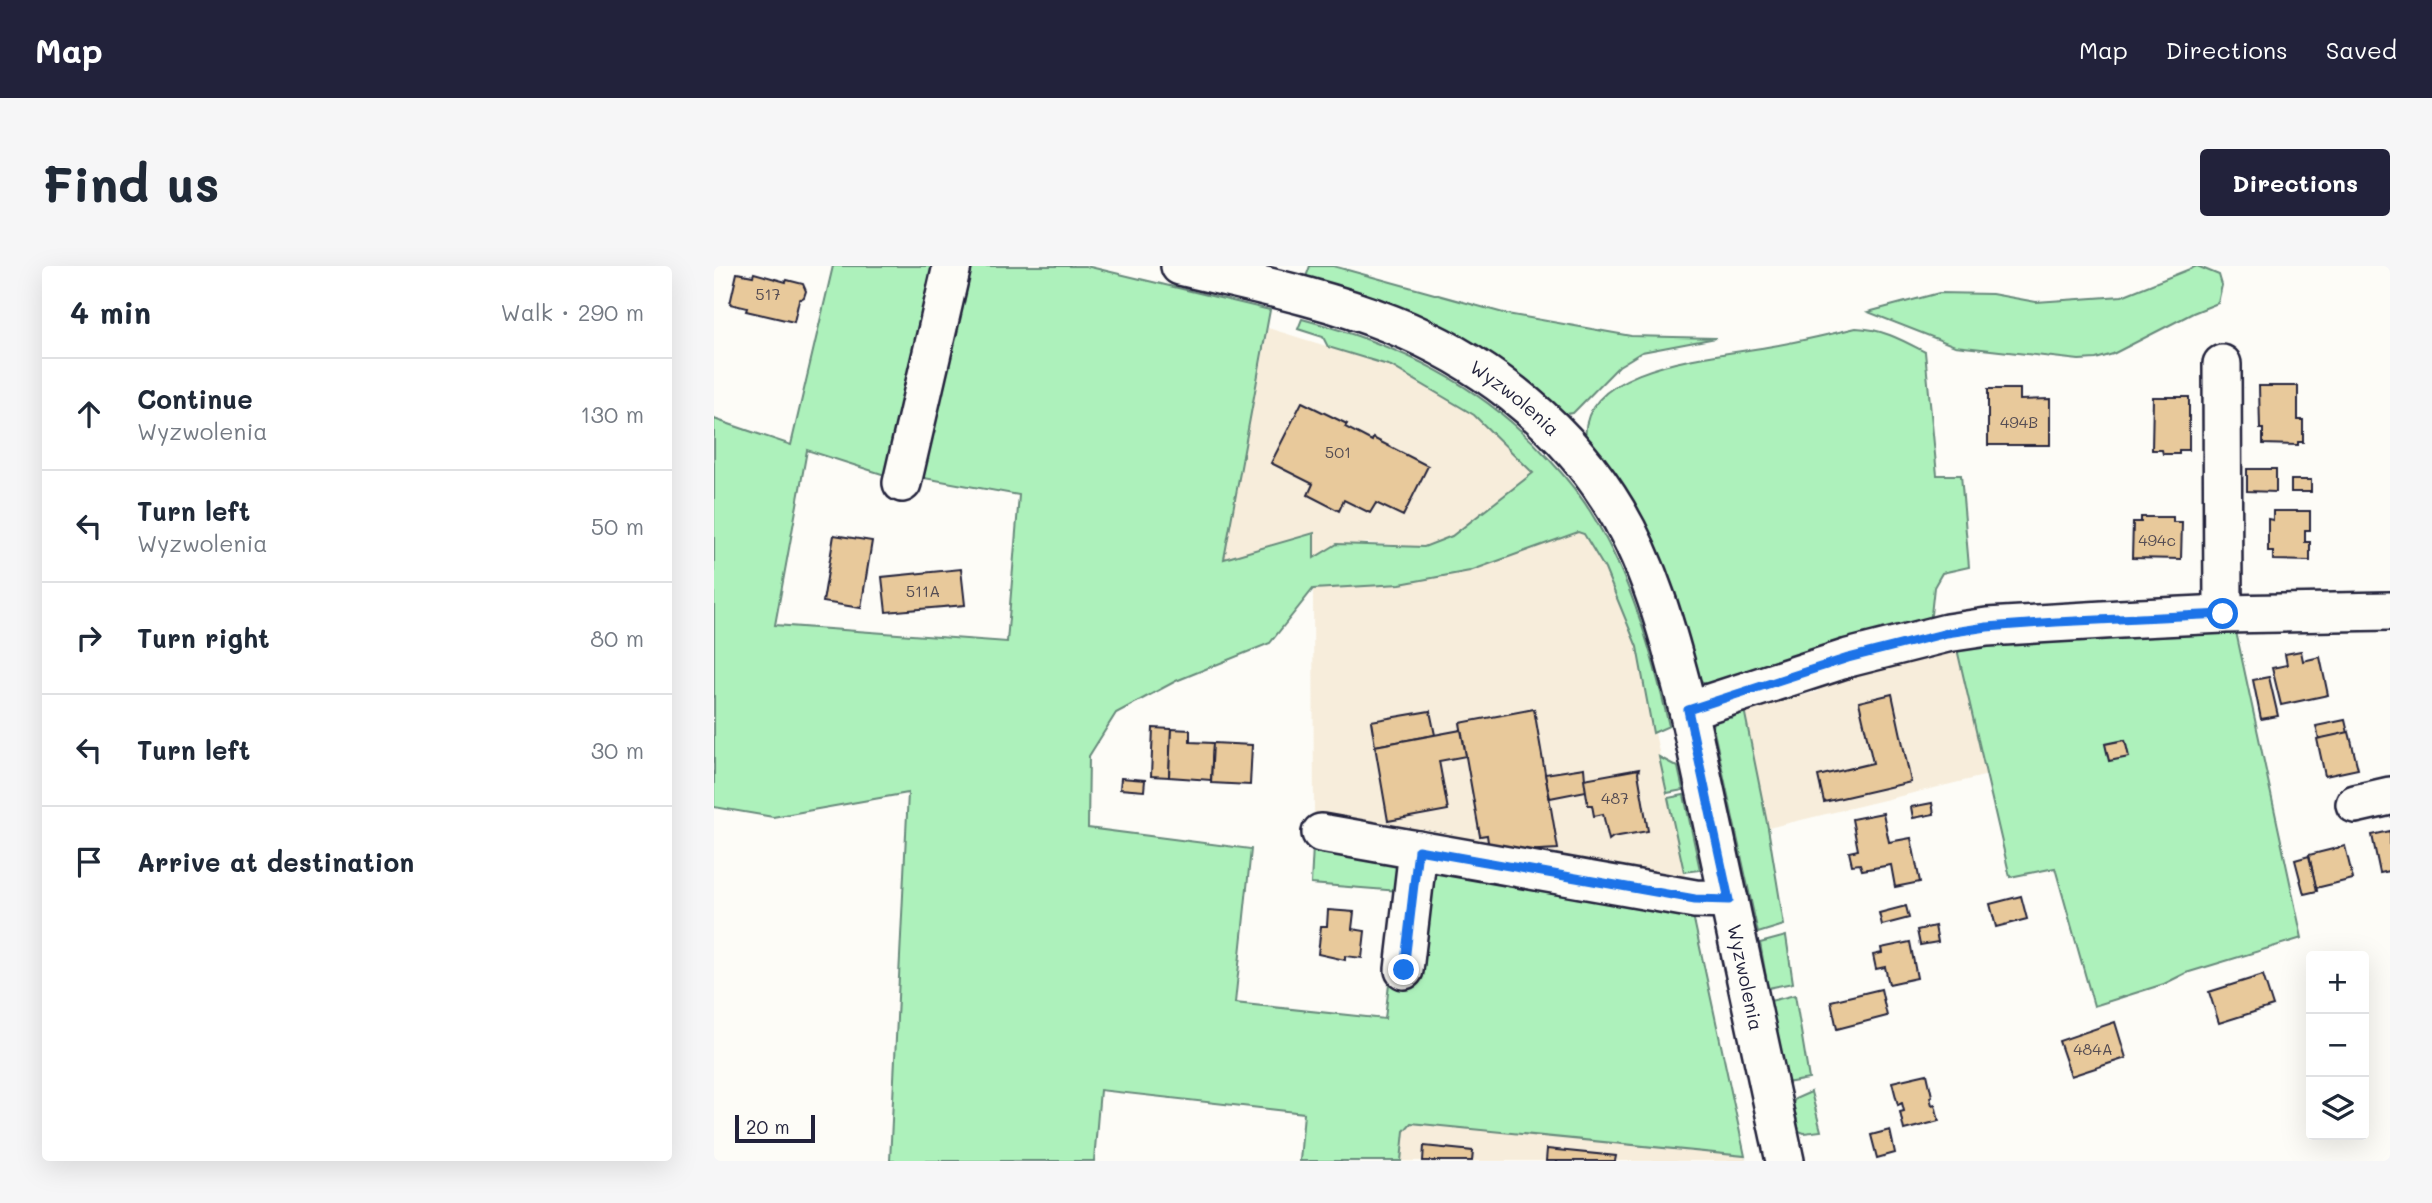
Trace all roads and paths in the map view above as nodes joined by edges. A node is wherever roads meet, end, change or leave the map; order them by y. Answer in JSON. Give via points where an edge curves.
{"nodes":[{"id":1,"x":952,"y":266,"type":"edge"},
{"id":2,"x":1193,"y":267,"type":"edge"},
{"id":3,"x":2222,"y":364,"type":"dead end"},
{"id":4,"x":902,"y":483,"type":"dead end"},
{"id":5,"x":2223,"y":614,"type":"junction"},
{"id":6,"x":2388,"y":618,"type":"edge"},
{"id":7,"x":1688,"y":710,"type":"junction"},
{"id":8,"x":1321,"y":833,"type":"dead end"},
{"id":9,"x":1418,"y":850,"type":"junction"},
{"id":10,"x":1729,"y":900,"type":"junction"},
{"id":11,"x":1404,"y":970,"type":"dead end"},
{"id":12,"x":1785,"y":1161,"type":"edge"}],
"edges":[{"from":1,"to":4,"type":"street"},
{"from":2,"to":7,"type":"street","name":"Wyzwolenia","via":[[1392,324],[1458,356],[1527,405],[1586,466],[1620,518],[1663,617]]},
{"from":3,"to":5,"type":"street"},
{"from":5,"to":6,"type":"street"},
{"from":5,"to":7,"type":"street","via":[[1947,633],[1848,658]]},
{"from":7,"to":10,"type":"street","name":"Wyzwolenia"},
{"from":8,"to":9,"type":"street"},
{"from":9,"to":10,"type":"street","via":[[1695,899]]},
{"from":9,"to":11,"type":"street"},
{"from":10,"to":12,"type":"street","name":"Wyzwolenia"}]}
